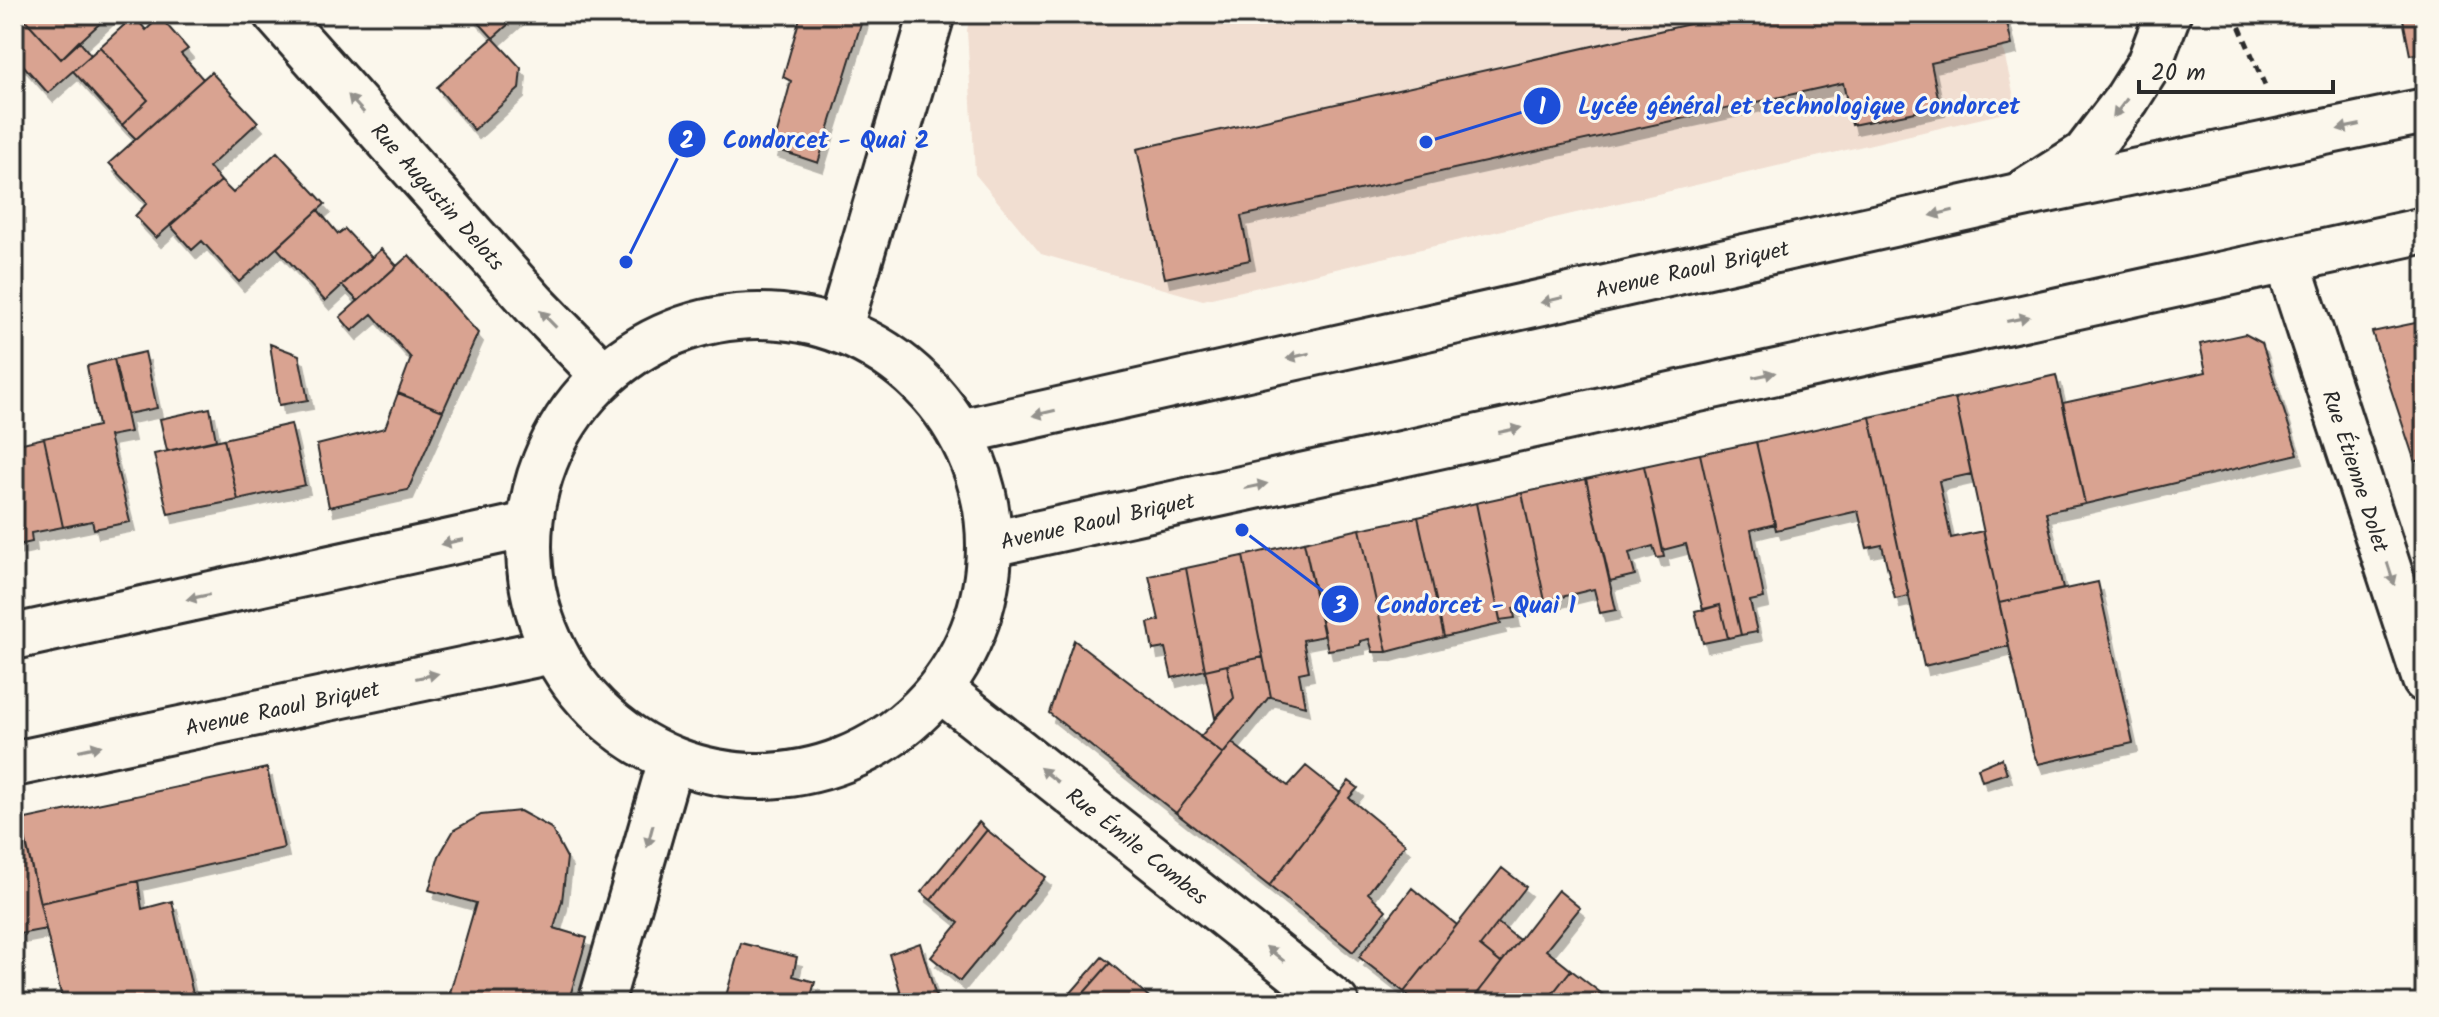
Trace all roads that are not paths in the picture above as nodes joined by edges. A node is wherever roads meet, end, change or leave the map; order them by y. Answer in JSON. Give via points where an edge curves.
{"nodes":[{"id":1,"x":276,"y":14,"type":"edge"},
{"id":2,"x":932,"y":14,"type":"edge"},
{"id":3,"x":2168,"y":14,"type":"edge"},
{"id":4,"x":2425,"y":111,"type":"edge"},
{"id":5,"x":2018,"y":196,"type":"junction"},
{"id":6,"x":2425,"y":230,"type":"edge"},
{"id":7,"x":2287,"y":260,"type":"junction"},
{"id":8,"x":839,"y":330,"type":"junction"},
{"id":9,"x":603,"y":375,"type":"junction"},
{"id":10,"x":960,"y":432,"type":"junction"},
{"id":11,"x":528,"y":525,"type":"junction"},
{"id":12,"x":990,"y":544,"type":"junction"},
{"id":13,"x":14,"y":637,"type":"edge"},
{"id":14,"x":552,"y":651,"type":"junction"},
{"id":15,"x":2425,"y":680,"type":"edge"},
{"id":16,"x":940,"y":689,"type":"junction"},
{"id":17,"x":671,"y":760,"type":"junction"},
{"id":18,"x":14,"y":764,"type":"edge"},
{"id":19,"x":601,"y":1003,"type":"edge"},
{"id":20,"x":1336,"y":1003,"type":"edge"}],
"edges":[{"from":9,"to":1,"type":"main road","name":"Rue Augustin Delots","one_way":true},
{"from":2,"to":8,"type":"main road"},
{"from":3,"to":5,"type":"main road","one_way":true,"via":[[2149,64],[2085,154]]},
{"from":4,"to":5,"type":"main road","name":"Avenue Raoul Briquet","one_way":true},
{"from":5,"to":10,"type":"main road","name":"Avenue Raoul Briquet","one_way":true},
{"from":6,"to":7,"type":"main road","name":"Avenue Raoul Briquet"},
{"from":12,"to":7,"type":"main road","name":"Avenue Raoul Briquet","one_way":true},
{"from":7,"to":15,"type":"main road","name":"Rue Étienne Dolet","one_way":true},
{"from":8,"to":9,"type":"main road","via":[[777,316],[715,319],[655,339]]},
{"from":8,"to":10,"type":"main road","via":[[887,354],[928,388]]},
{"from":9,"to":11,"type":"main road","via":[[566,419],[540,469]]},
{"from":10,"to":12,"type":"main road","via":[[984,492]]},
{"from":11,"to":13,"type":"main road","one_way":true},
{"from":11,"to":14,"type":"main road","via":[[536,611]]},
{"from":12,"to":16,"type":"main road","via":[[984,596],[968,646]]},
{"from":14,"to":17,"type":"main road","via":[[582,696],[623,734]]},
{"from":18,"to":14,"type":"main road","name":"Avenue Raoul Briquet","one_way":true},
{"from":16,"to":17,"type":"main road","via":[[898,731],[846,760],[788,775],[729,775]]},
{"from":20,"to":16,"type":"main road","name":"Rue Émile Combes","one_way":true},
{"from":17,"to":19,"type":"main road","one_way":true}]}
